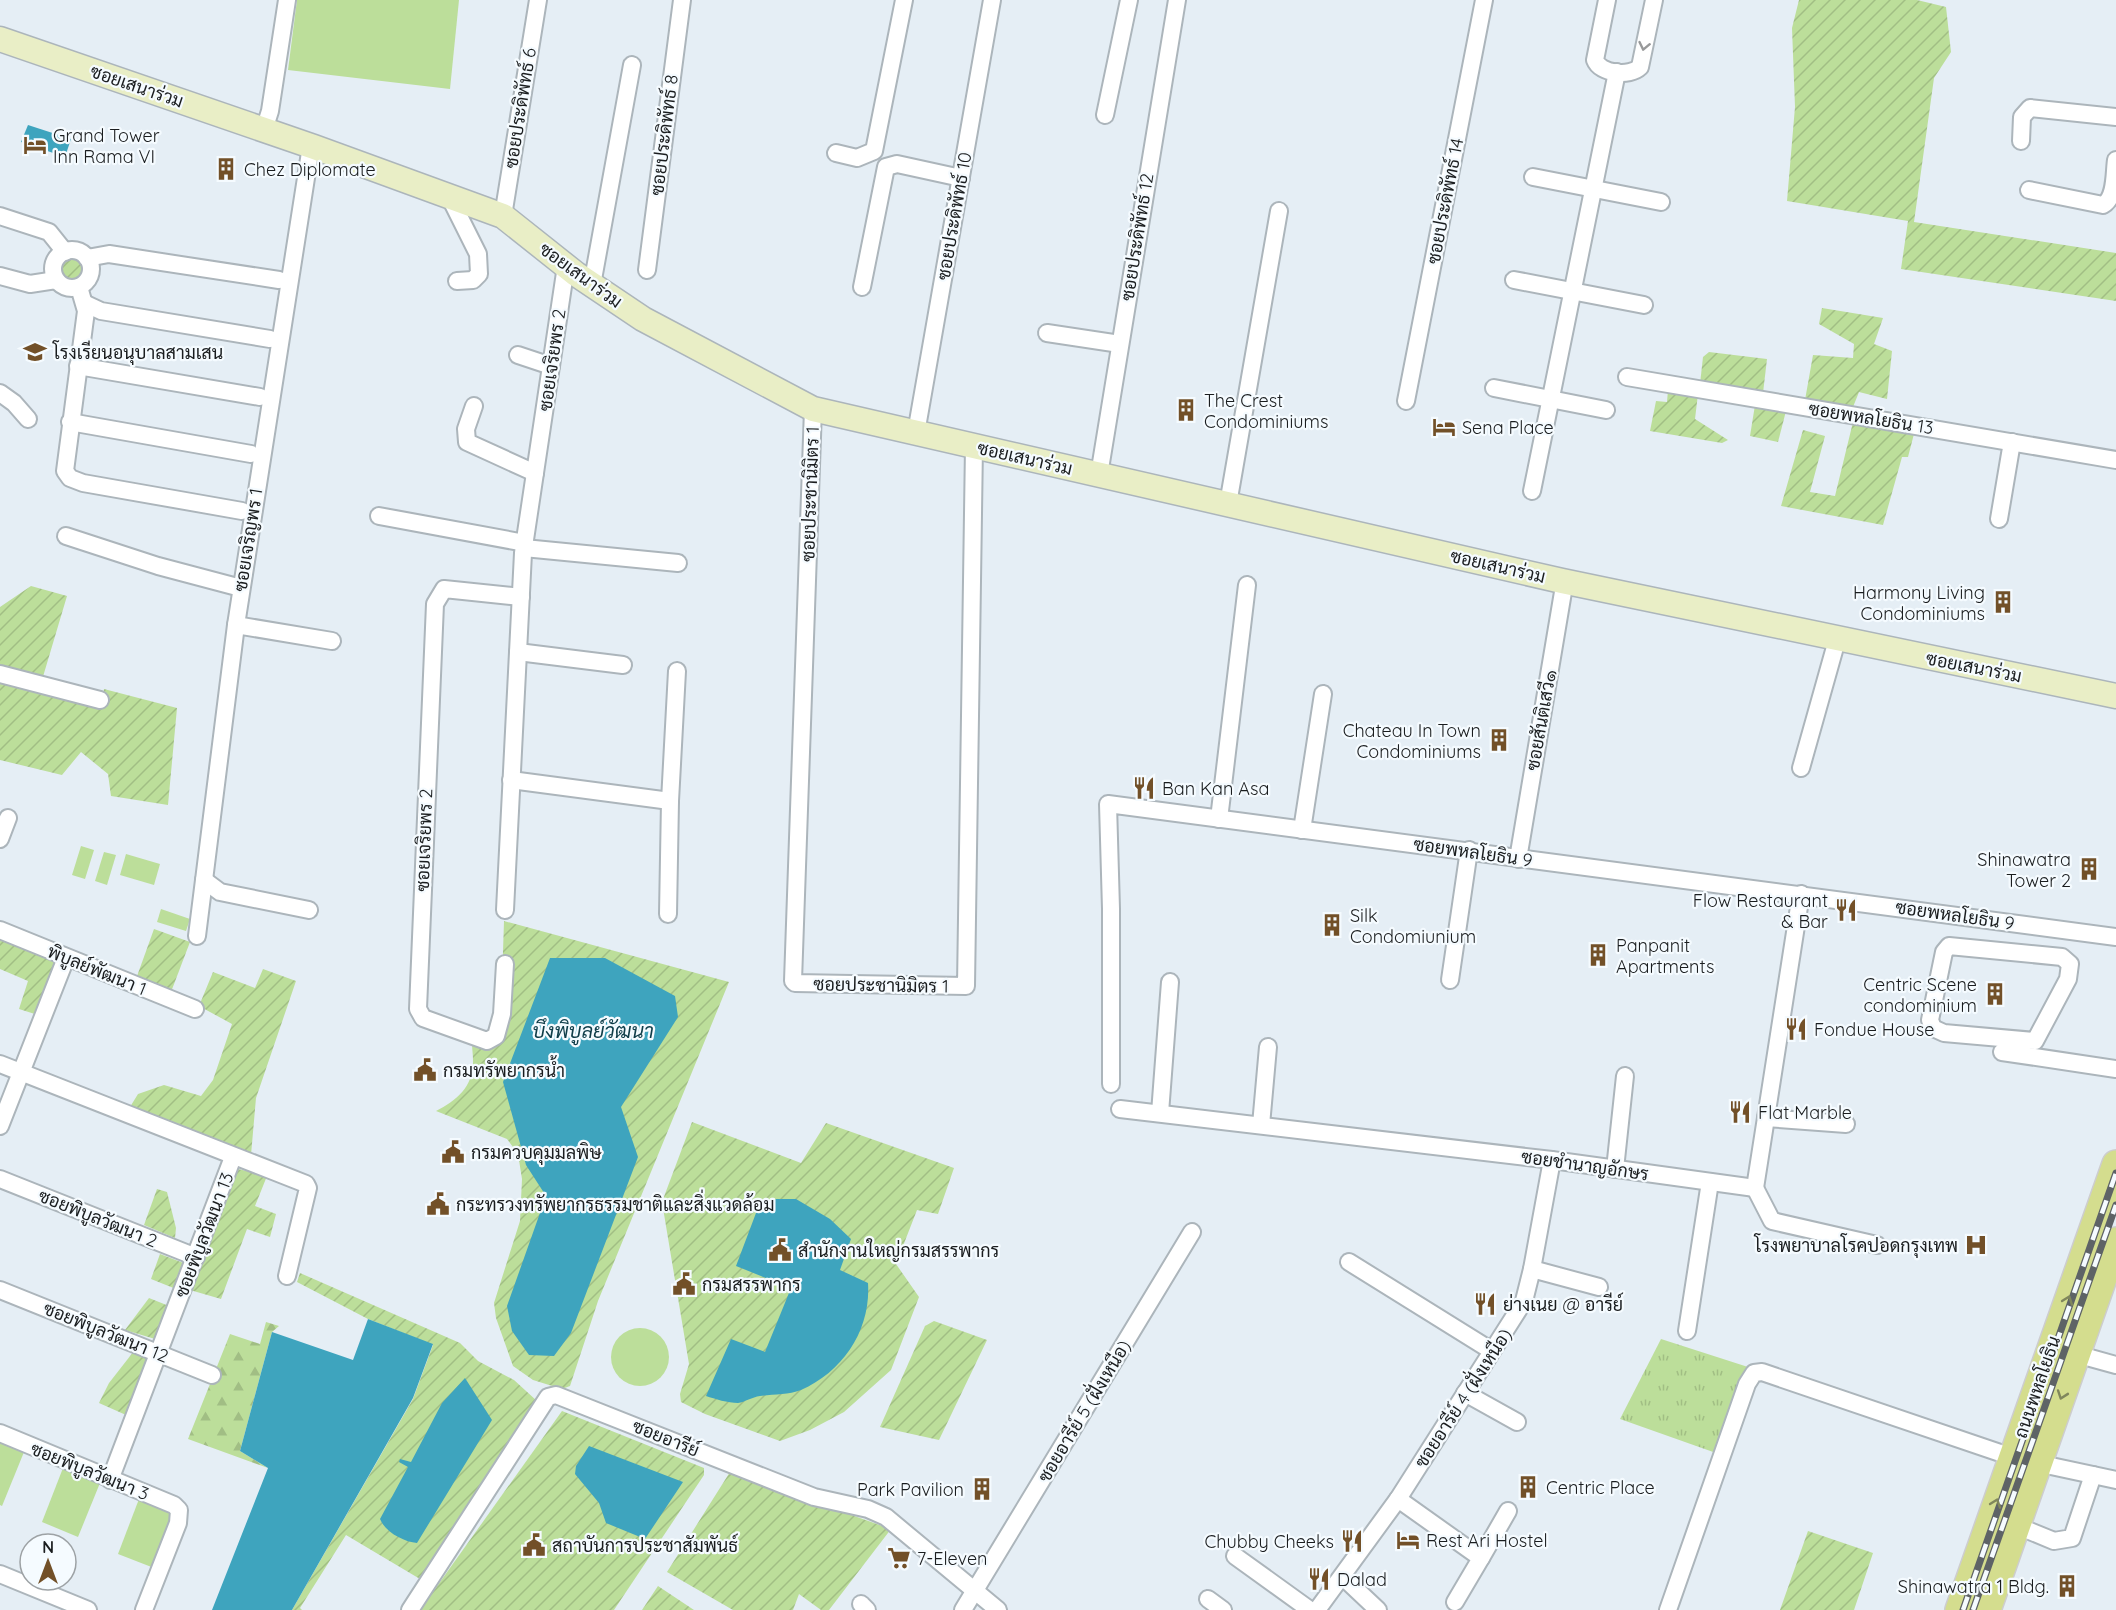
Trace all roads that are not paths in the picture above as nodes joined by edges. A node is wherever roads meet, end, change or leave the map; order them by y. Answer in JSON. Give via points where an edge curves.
{"nodes":[{"id":1,"x":287,"y":0,"type":"edge"},
{"id":2,"x":538,"y":0,"type":"edge"},
{"id":3,"x":681,"y":0,"type":"edge"},
{"id":4,"x":904,"y":0,"type":"edge"},
{"id":5,"x":992,"y":0,"type":"edge"},
{"id":6,"x":1129,"y":0,"type":"edge"},
{"id":7,"x":1177,"y":0,"type":"edge"},
{"id":8,"x":1484,"y":0,"type":"edge"},
{"id":9,"x":1607,"y":0,"type":"edge"},
{"id":10,"x":1654,"y":0,"type":"edge"},
{"id":11,"x":0,"y":39,"type":"edge"},
{"id":12,"x":632,"y":65,"type":"dead end"},
{"id":13,"x":1617,"y":72,"type":"junction"},
{"id":14,"x":1105,"y":115,"type":"dead end"},
{"id":15,"x":2116,"y":117,"type":"edge"},
{"id":16,"x":264,"y":130,"type":"junction"},
{"id":17,"x":2020,"y":141,"type":"dead end"},
{"id":18,"x":311,"y":146,"type":"junction"},
{"id":19,"x":836,"y":153,"type":"dead end"},
{"id":20,"x":2116,"y":160,"type":"edge"},
{"id":21,"x":1533,"y":177,"type":"dead end"},
{"id":22,"x":961,"y":178,"type":"junction"},
{"id":23,"x":1592,"y":188,"type":"junction"},
{"id":24,"x":2029,"y":190,"type":"dead end"},
{"id":25,"x":449,"y":196,"type":"junction"},
{"id":26,"x":1662,"y":202,"type":"dead end"},
{"id":27,"x":1280,"y":211,"type":"dead end"},
{"id":28,"x":0,"y":216,"type":"edge"},
{"id":29,"x":503,"y":216,"type":"junction"},
{"id":30,"x":65,"y":252,"type":"junction"},
{"id":31,"x":87,"y":258,"type":"junction"},
{"id":32,"x":566,"y":266,"type":"junction"},
{"id":33,"x":647,"y":270,"type":"dead end"},
{"id":34,"x":0,"y":276,"type":"edge"},
{"id":35,"x":56,"y":280,"type":"junction"},
{"id":36,"x":279,"y":280,"type":"dead end"},
{"id":37,"x":1514,"y":280,"type":"dead end"},
{"id":38,"x":457,"y":281,"type":"dead end"},
{"id":39,"x":592,"y":285,"type":"junction"},
{"id":40,"x":79,"y":286,"type":"junction"},
{"id":41,"x":862,"y":287,"type":"dead end"},
{"id":42,"x":1572,"y":291,"type":"junction"},
{"id":43,"x":86,"y":304,"type":"junction"},
{"id":44,"x":1644,"y":305,"type":"dead end"},
{"id":45,"x":1047,"y":333,"type":"dead end"},
{"id":46,"x":270,"y":339,"type":"dead end"},
{"id":47,"x":1120,"y":344,"type":"junction"},
{"id":48,"x":518,"y":354,"type":"dead end"},
{"id":49,"x":78,"y":366,"type":"junction"},
{"id":50,"x":551,"y":366,"type":"junction"},
{"id":51,"x":1627,"y":377,"type":"dead end"},
{"id":52,"x":1494,"y":387,"type":"dead end"},
{"id":53,"x":0,"y":393,"type":"edge"},
{"id":54,"x":260,"y":398,"type":"dead end"},
{"id":55,"x":1550,"y":399,"type":"junction"},
{"id":56,"x":1406,"y":401,"type":"dead end"},
{"id":57,"x":474,"y":406,"type":"dead end"},
{"id":58,"x":813,"y":409,"type":"junction"},
{"id":59,"x":1606,"y":410,"type":"dead end"},
{"id":60,"x":28,"y":419,"type":"dead end"},
{"id":61,"x":70,"y":422,"type":"junction"},
{"id":62,"x":916,"y":433,"type":"junction"},
{"id":63,"x":2012,"y":442,"type":"junction"},
{"id":64,"x":974,"y":446,"type":"junction"},
{"id":65,"x":251,"y":454,"type":"dead end"},
{"id":66,"x":2116,"y":460,"type":"edge"},
{"id":67,"x":536,"y":473,"type":"junction"},
{"id":68,"x":1099,"y":475,"type":"junction"},
{"id":69,"x":1532,"y":491,"type":"dead end"},
{"id":70,"x":1228,"y":504,"type":"junction"},
{"id":71,"x":242,"y":511,"type":"dead end"},
{"id":72,"x":379,"y":516,"type":"dead end"},
{"id":73,"x":1999,"y":519,"type":"dead end"},
{"id":74,"x":66,"y":536,"type":"dead end"},
{"id":75,"x":525,"y":546,"type":"junction"},
{"id":76,"x":678,"y":563,"type":"dead end"},
{"id":77,"x":1562,"y":581,"type":"junction"},
{"id":78,"x":1247,"y":585,"type":"dead end"},
{"id":79,"x":241,"y":588,"type":"junction"},
{"id":80,"x":521,"y":597,"type":"junction"},
{"id":81,"x":236,"y":625,"type":"junction"},
{"id":82,"x":1837,"y":640,"type":"junction"},
{"id":83,"x":332,"y":641,"type":"dead end"},
{"id":84,"x":518,"y":652,"type":"junction"},
{"id":85,"x":623,"y":665,"type":"dead end"},
{"id":86,"x":677,"y":671,"type":"dead end"},
{"id":87,"x":0,"y":674,"type":"edge"},
{"id":88,"x":1323,"y":694,"type":"dead end"},
{"id":89,"x":2116,"y":696,"type":"edge"},
{"id":90,"x":100,"y":700,"type":"dead end"},
{"id":91,"x":1801,"y":768,"type":"dead end"},
{"id":92,"x":512,"y":780,"type":"junction"},
{"id":93,"x":670,"y":801,"type":"junction"},
{"id":94,"x":8,"y":818,"type":"dead end"},
{"id":95,"x":1219,"y":819,"type":"junction"},
{"id":96,"x":1302,"y":830,"type":"junction"},
{"id":97,"x":0,"y":839,"type":"edge"},
{"id":98,"x":1468,"y":850,"type":"junction"},
{"id":99,"x":1518,"y":859,"type":"junction"},
{"id":100,"x":204,"y":880,"type":"junction"},
{"id":101,"x":1801,"y":894,"type":"junction"},
{"id":102,"x":309,"y":910,"type":"dead end"},
{"id":103,"x":505,"y":910,"type":"dead end"},
{"id":104,"x":668,"y":914,"type":"dead end"},
{"id":105,"x":2047,"y":927,"type":"junction"},
{"id":106,"x":0,"y":930,"type":"edge"},
{"id":107,"x":196,"y":936,"type":"dead end"},
{"id":108,"x":2116,"y":937,"type":"edge"},
{"id":109,"x":2038,"y":954,"type":"junction"},
{"id":110,"x":66,"y":958,"type":"junction"},
{"id":111,"x":505,"y":964,"type":"dead end"},
{"id":112,"x":1450,"y":980,"type":"dead end"},
{"id":113,"x":1170,"y":982,"type":"dead end"},
{"id":114,"x":195,"y":1009,"type":"dead end"},
{"id":115,"x":1268,"y":1047,"type":"dead end"},
{"id":116,"x":2002,"y":1052,"type":"dead end"},
{"id":117,"x":0,"y":1064,"type":"edge"},
{"id":118,"x":2116,"y":1069,"type":"edge"},
{"id":119,"x":21,"y":1072,"type":"junction"},
{"id":120,"x":1625,"y":1076,"type":"dead end"},
{"id":121,"x":1111,"y":1084,"type":"dead end"},
{"id":122,"x":1120,"y":1109,"type":"dead end"},
{"id":123,"x":1160,"y":1113,"type":"junction"},
{"id":124,"x":1766,"y":1118,"type":"junction"},
{"id":125,"x":1846,"y":1124,"type":"dead end"},
{"id":126,"x":1261,"y":1125,"type":"junction"},
{"id":127,"x":0,"y":1126,"type":"edge"},
{"id":128,"x":233,"y":1157,"type":"junction"},
{"id":129,"x":1552,"y":1160,"type":"junction"},
{"id":130,"x":2116,"y":1164,"type":"edge"},
{"id":131,"x":1615,"y":1169,"type":"junction"},
{"id":132,"x":0,"y":1179,"type":"edge"},
{"id":133,"x":1710,"y":1182,"type":"junction"},
{"id":134,"x":1755,"y":1188,"type":"junction"},
{"id":135,"x":1192,"y":1232,"type":"dead end"},
{"id":136,"x":2116,"y":1241,"type":"edge"},
{"id":137,"x":1876,"y":1245,"type":"dead end"},
{"id":138,"x":196,"y":1257,"type":"junction"},
{"id":139,"x":1348,"y":1262,"type":"dead end"},
{"id":140,"x":1532,"y":1269,"type":"junction"},
{"id":141,"x":287,"y":1276,"type":"dead end"},
{"id":142,"x":1599,"y":1287,"type":"dead end"},
{"id":143,"x":0,"y":1290,"type":"edge"},
{"id":144,"x":1687,"y":1331,"type":"dead end"},
{"id":145,"x":2064,"y":1350,"type":"junction"},
{"id":146,"x":1492,"y":1351,"type":"junction"},
{"id":147,"x":159,"y":1353,"type":"junction"},
{"id":148,"x":2116,"y":1365,"type":"edge"},
{"id":149,"x":212,"y":1375,"type":"dead end"},
{"id":150,"x":1465,"y":1393,"type":"junction"},
{"id":151,"x":1518,"y":1422,"type":"dead end"},
{"id":152,"x":0,"y":1433,"type":"edge"},
{"id":153,"x":2025,"y":1460,"type":"junction"},
{"id":154,"x":2093,"y":1475,"type":"junction"},
{"id":155,"x":111,"y":1480,"type":"junction"},
{"id":156,"x":2116,"y":1480,"type":"edge"},
{"id":157,"x":1398,"y":1499,"type":"junction"},
{"id":158,"x":1508,"y":1511,"type":"dead end"},
{"id":159,"x":2015,"y":1525,"type":"junction"},
{"id":160,"x":1991,"y":1555,"type":"junction"},
{"id":161,"x":1235,"y":1556,"type":"dead end"},
{"id":162,"x":1481,"y":1558,"type":"junction"},
{"id":163,"x":0,"y":1574,"type":"edge"},
{"id":164,"x":1343,"y":1577,"type":"junction"},
{"id":165,"x":976,"y":1590,"type":"junction"},
{"id":166,"x":1208,"y":1599,"type":"dead end"},
{"id":167,"x":1455,"y":1602,"type":"dead end"},
{"id":168,"x":1972,"y":1608,"type":"edge"},
{"id":169,"x":88,"y":1610,"type":"edge"},
{"id":170,"x":144,"y":1610,"type":"edge"},
{"id":171,"x":410,"y":1610,"type":"edge"},
{"id":172,"x":963,"y":1610,"type":"edge"},
{"id":173,"x":998,"y":1610,"type":"edge"},
{"id":174,"x":1223,"y":1610,"type":"edge"},
{"id":175,"x":1311,"y":1610,"type":"edge"},
{"id":176,"x":1317,"y":1610,"type":"edge"},
{"id":177,"x":1378,"y":1610,"type":"edge"},
{"id":178,"x":1668,"y":1610,"type":"edge"}],
"edges":[{"from":1,"to":16,"type":"street"},
{"from":2,"to":29,"type":"street","name":"ซอยประดิพัทธ์ 6"},
{"from":3,"to":33,"type":"street","name":"ซอยประดิพัทธ์ 8"},
{"from":4,"to":19,"type":"street","via":[[874,151],[857,158]]},
{"from":5,"to":22,"type":"street","name":"ซอยประดิพัทธ์ 10"},
{"from":6,"to":14,"type":"street"},
{"from":7,"to":47,"type":"street","name":"ซอยประดิพัทธ์ 12"},
{"from":8,"to":56,"type":"street","name":"ซอยประดิพัทธ์ 14"},
{"from":9,"to":13,"type":"street","via":[[1595,60],[1604,69]]},
{"from":10,"to":13,"type":"street","one_way":true,"via":[[1640,67],[1628,73]]},
{"from":11,"to":16,"type":"street","name":"ซอยเสนาร่วม"},
{"from":12,"to":39,"type":"street"},
{"from":13,"to":23,"type":"street"},
{"from":15,"to":17,"type":"street","via":[[2030,108],[2022,117]]},
{"from":16,"to":18,"type":"street","name":"ซอยเสนาร่วม"},
{"from":18,"to":25,"type":"street","name":"ซอยเสนาร่วม"},
{"from":18,"to":79,"type":"street","name":"ซอยเจริญพร 1"},
{"from":20,"to":24,"type":"street","via":[[2112,195],[2103,205]]},
{"from":21,"to":23,"type":"street"},
{"from":22,"to":41,"type":"street","via":[[897,164],[886,167]]},
{"from":22,"to":62,"type":"street","name":"ซอยประดิพัทธ์ 10"},
{"from":23,"to":26,"type":"street"},
{"from":23,"to":42,"type":"street"},
{"from":25,"to":29,"type":"street","name":"ซอยเสนาร่วม"},
{"from":25,"to":38,"type":"street","via":[[480,261],[479,274],[473,280]]},
{"from":27,"to":70,"type":"street"},
{"from":28,"to":30,"type":"street","via":[[49,232]]},
{"from":29,"to":32,"type":"street","name":"ซอยเสนาร่วม"},
{"from":30,"to":31,"type":"street","via":[[76,251]]},
{"from":30,"to":35,"type":"street","via":[[53,265]]},
{"from":31,"to":36,"type":"street","via":[[109,254]]},
{"from":31,"to":40,"type":"street","via":[[90,275]]},
{"from":32,"to":39,"type":"street","name":"ซอยเสนาร่วม"},
{"from":32,"to":50,"type":"street","name":"ซอยเจริยพร 2"},
{"from":34,"to":35,"type":"street","via":[[30,284]]},
{"from":35,"to":40,"type":"street","via":[[69,288]]},
{"from":37,"to":42,"type":"street"},
{"from":39,"to":58,"type":"street","name":"ซอยเสนาร่วม","via":[[643,319]]},
{"from":40,"to":43,"type":"street"},
{"from":42,"to":44,"type":"street"},
{"from":42,"to":55,"type":"street"},
{"from":43,"to":46,"type":"street","via":[[101,311]]},
{"from":43,"to":49,"type":"street"},
{"from":45,"to":47,"type":"street"},
{"from":47,"to":68,"type":"street","name":"ซอยประดิพัทธ์ 12"},
{"from":48,"to":50,"type":"street"},
{"from":49,"to":54,"type":"street"},
{"from":49,"to":61,"type":"street"},
{"from":50,"to":67,"type":"street","name":"ซอยเจริยพร 2"},
{"from":51,"to":63,"type":"street","name":"ซอยพหลโยธิน 13"},
{"from":52,"to":55,"type":"street"},
{"from":53,"to":60,"type":"street"},
{"from":55,"to":59,"type":"street"},
{"from":55,"to":69,"type":"street"},
{"from":57,"to":67,"type":"street","via":[[466,429],[467,442]]},
{"from":58,"to":62,"type":"street","name":"ซอยเสนาร่วม"},
{"from":58,"to":64,"type":"street","name":"ซอยประชานิมิตร 1","via":[[795,983],[966,986]]},
{"from":61,"to":65,"type":"street"},
{"from":61,"to":71,"type":"street","via":[[65,471],[70,478]]},
{"from":62,"to":64,"type":"street","name":"ซอยเสนาร่วม"},
{"from":63,"to":66,"type":"street","name":"ซอยพหลโยธิน 13"},
{"from":63,"to":73,"type":"street"},
{"from":64,"to":68,"type":"street","name":"ซอยเสนาร่วม"},
{"from":67,"to":75,"type":"street","name":"ซอยเจริยพร 2"},
{"from":68,"to":70,"type":"street","name":"ซอยเสนาร่วม"},
{"from":70,"to":77,"type":"street","name":"ซอยเสนาร่วม"},
{"from":72,"to":75,"type":"street"},
{"from":74,"to":79,"type":"street"},
{"from":75,"to":76,"type":"street"},
{"from":75,"to":80,"type":"street","name":"ซอยเจริยพร 2"},
{"from":77,"to":82,"type":"street","name":"ซอยเสนาร่วม"},
{"from":77,"to":99,"type":"street","name":"ซอยสันติเสวี๑"},
{"from":78,"to":95,"type":"street"},
{"from":79,"to":81,"type":"street","name":"ซอยเจริญพร 1"},
{"from":80,"to":84,"type":"street","name":"ซอยเจริยพร 2"},
{"from":80,"to":111,"type":"street","name":"ซอยเจริยพร 2","via":[[444,589],[435,604],[418,1009],[423,1018],[488,1041],[496,1036],[502,1014]]},
{"from":81,"to":83,"type":"street"},
{"from":81,"to":100,"type":"street","name":"ซอยเจริญพร 1"},
{"from":82,"to":89,"type":"street","name":"ซอยเสนาร่วม"},
{"from":82,"to":91,"type":"street"},
{"from":84,"to":85,"type":"street"},
{"from":84,"to":92,"type":"street","name":"ซอยเจริยพร 2"},
{"from":86,"to":93,"type":"street"},
{"from":87,"to":90,"type":"street"},
{"from":88,"to":96,"type":"street"},
{"from":92,"to":93,"type":"street"},
{"from":92,"to":103,"type":"street","name":"ซอยเจริยพร 2"},
{"from":93,"to":104,"type":"street"},
{"from":94,"to":97,"type":"street"},
{"from":95,"to":96,"type":"street","name":"ซอยพหลโยธิน 9"},
{"from":95,"to":121,"type":"street","name":"ซอยพหลโยธิน 9","via":[[1108,804]]},
{"from":96,"to":98,"type":"street","name":"ซอยพหลโยธิน 9"},
{"from":98,"to":99,"type":"street","name":"ซอยพหลโยธิน 9"},
{"from":98,"to":112,"type":"street"},
{"from":99,"to":101,"type":"street","name":"ซอยพหลโยธิน 9"},
{"from":100,"to":102,"type":"street","via":[[220,891]]},
{"from":100,"to":107,"type":"street","name":"ซอยเจริญพร 1"},
{"from":101,"to":105,"type":"street","name":"ซอยพหลโยธิน 9"},
{"from":101,"to":124,"type":"street"},
{"from":105,"to":108,"type":"street","name":"ซอยพหลโยธิน 9"},
{"from":105,"to":109,"type":"street"},
{"from":106,"to":110,"type":"street","name":"พิบูลย์พัฒนา 1"},
{"from":109,"to":109,"type":"street","via":[[1950,946],[1944,952],[1930,1020],[1934,1028],[1944,1033],[2035,1041],[2068,979],[2070,964],[2062,957]]},
{"from":110,"to":114,"type":"street","name":"พิบูลย์พัฒนา 1"},
{"from":110,"to":119,"type":"street"},
{"from":113,"to":123,"type":"street"},
{"from":115,"to":126,"type":"street"},
{"from":116,"to":118,"type":"street"},
{"from":117,"to":119,"type":"street","name":"ซอยพิบูลวัฒนา 13"},
{"from":119,"to":127,"type":"street"},
{"from":119,"to":128,"type":"street","name":"ซอยพิบูลวัฒนา 13"},
{"from":120,"to":131,"type":"street"},
{"from":122,"to":123,"type":"street","name":"ซอยชำนาญอักษร"},
{"from":123,"to":126,"type":"street","name":"ซอยชำนาญอักษร"},
{"from":124,"to":125,"type":"street"},
{"from":124,"to":134,"type":"street"},
{"from":126,"to":129,"type":"street","name":"ซอยชำนาญอักษร"},
{"from":128,"to":138,"type":"street","name":"ซอยพิบูลวัฒนา 13"},
{"from":128,"to":141,"type":"street","via":[[308,1188]]},
{"from":129,"to":131,"type":"street","name":"ซอยชำนาญอักษร"},
{"from":129,"to":140,"type":"street","name":"ซอยอารีย์ 4 (ฝั่งเหนือ)"},
{"from":145,"to":130,"type":"main road","name":"ถนนพหลโยธิน","one_way":true},
{"from":131,"to":133,"type":"street","name":"ซอยชำนาญอักษร"},
{"from":132,"to":138,"type":"street","name":"ซอยพิบูลวัฒนา 2"},
{"from":133,"to":134,"type":"street","name":"ซอยชำนาญอักษร"},
{"from":133,"to":144,"type":"street"},
{"from":134,"to":137,"type":"street","via":[[1772,1221]]},
{"from":135,"to":165,"type":"street","name":"ซอยอารีย์ 5 (ฝั่งเหนือ)"},
{"from":136,"to":145,"type":"main road","name":"ถนนพหลโยธิน"},
{"from":138,"to":147,"type":"street","name":"ซอยพิบูลวัฒนา 13"},
{"from":139,"to":146,"type":"street"},
{"from":140,"to":142,"type":"street"},
{"from":140,"to":146,"type":"street","name":"ซอยอารีย์ 4 (ฝั่งเหนือ)","via":[[1524,1300]]},
{"from":143,"to":147,"type":"street","name":"ซอยพิบูลวัฒนา 12"},
{"from":145,"to":148,"type":"street"},
{"from":145,"to":153,"type":"main road","name":"ถนนพหลโยธิน"},
{"from":146,"to":150,"type":"street","name":"ซอยอารีย์ 4 (ฝั่งเหนือ)"},
{"from":147,"to":149,"type":"street","name":"ซอยพิบูลวัฒนา 12"},
{"from":147,"to":155,"type":"street","name":"ซอยพิบูลวัฒนา 13"},
{"from":150,"to":151,"type":"street"},
{"from":150,"to":157,"type":"street","name":"ซอยอารีย์ 4 (ฝั่งเหนือ)"},
{"from":152,"to":155,"type":"street","name":"ซอยพิบูลวัฒนา 3"},
{"from":153,"to":154,"type":"street"},
{"from":153,"to":159,"type":"main road","name":"ถนนพหลโยธิน"},
{"from":160,"to":153,"type":"main road","name":"ถนนพหลโยธิน","one_way":true},
{"from":153,"to":178,"type":"street","via":[[1762,1372],[1754,1373]]},
{"from":154,"to":156,"type":"street"},
{"from":154,"to":159,"type":"street","via":[[2072,1538],[2054,1541]]},
{"from":155,"to":170,"type":"street","name":"ซอยพิบูลวัฒนา 3","via":[[179,1510],[178,1523]]},
{"from":157,"to":162,"type":"street"},
{"from":157,"to":164,"type":"street","name":"ซอยอารีย์ 4 (ฝั่งเหนือ)"},
{"from":158,"to":162,"type":"street"},
{"from":159,"to":160,"type":"main road","name":"ถนนพหลโยธิน"},
{"from":160,"to":168,"type":"main road","name":"ถนนพหลโยธิน"},
{"from":161,"to":175,"type":"street"},
{"from":162,"to":167,"type":"street"},
{"from":163,"to":169,"type":"street"},
{"from":164,"to":176,"type":"street","name":"ซอยอารีย์ 4 (ฝั่งเหนือ)"},
{"from":164,"to":177,"type":"street"},
{"from":165,"to":171,"type":"street","name":"ซอยอารีย์","via":[[886,1516],[813,1497],[556,1395],[548,1398]]},
{"from":165,"to":172,"type":"street","name":"ซอยอารีย์ 5 (ฝั่งเหนือ)"},
{"from":165,"to":173,"type":"street","name":"ซอยอารีย์"},
{"from":166,"to":174,"type":"street"}]}
